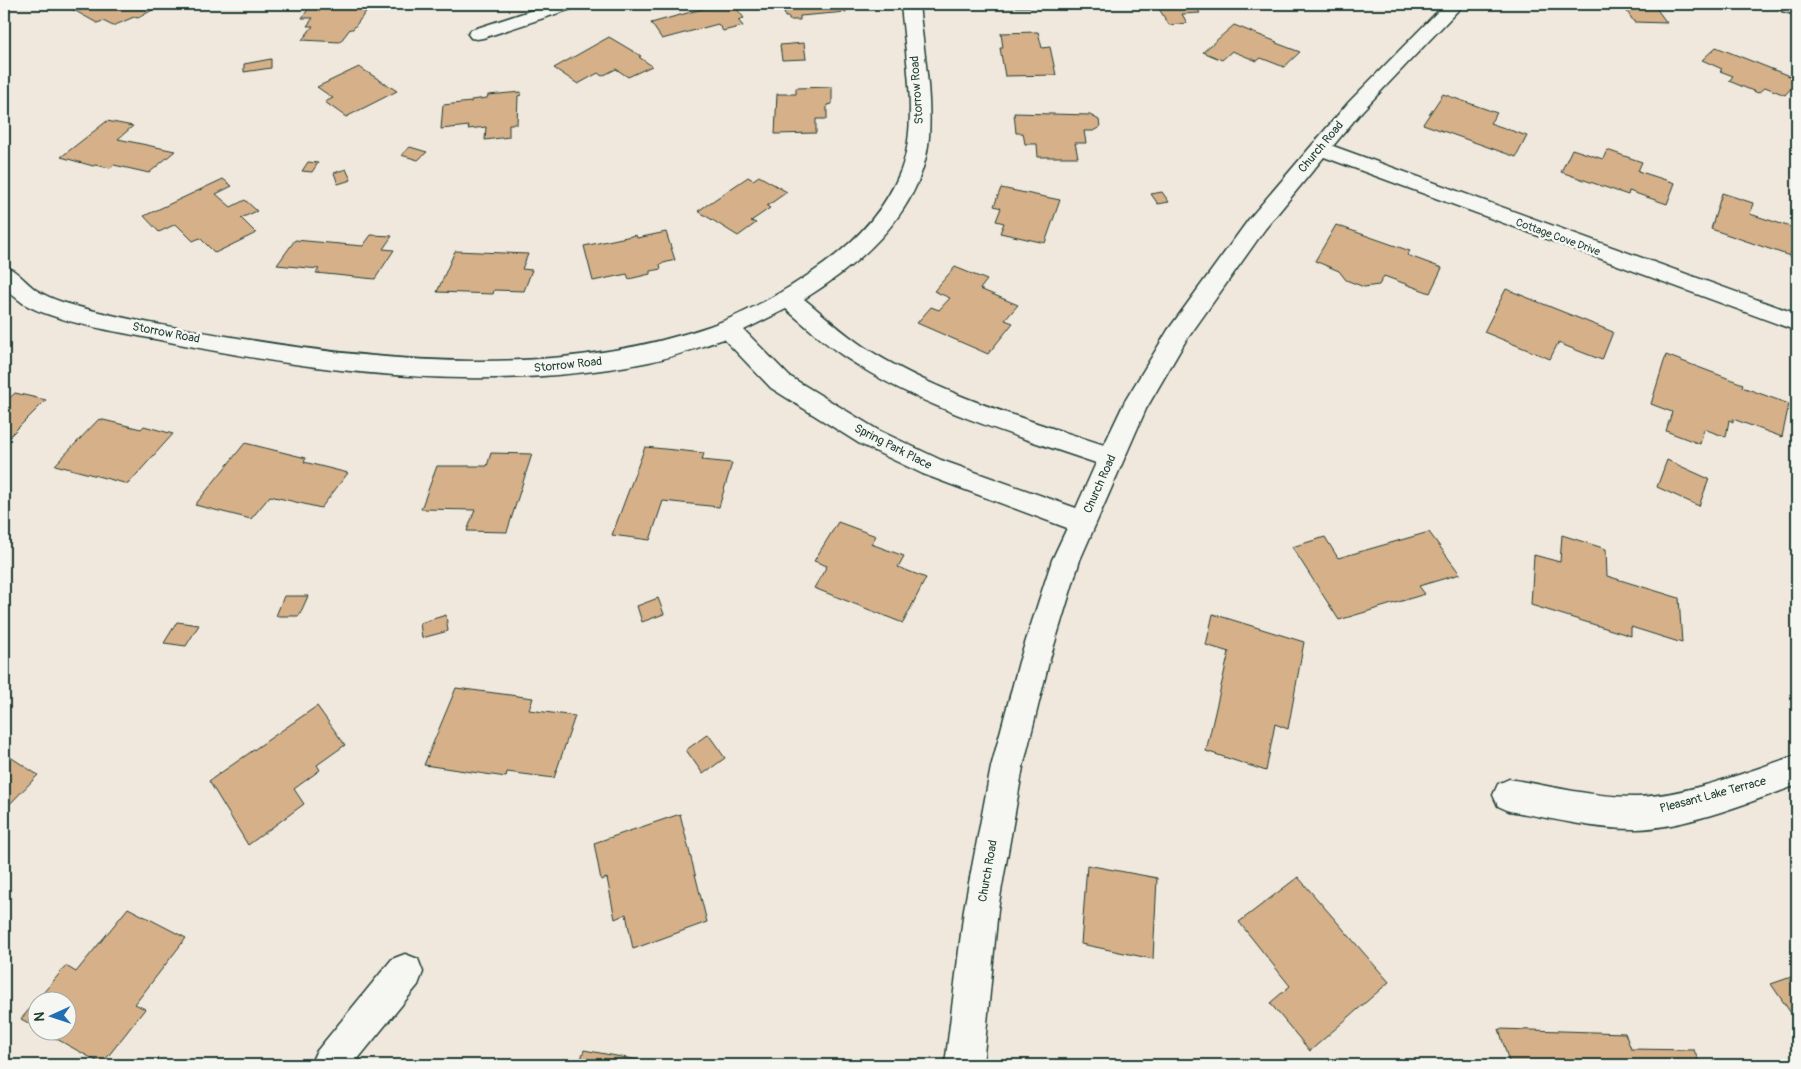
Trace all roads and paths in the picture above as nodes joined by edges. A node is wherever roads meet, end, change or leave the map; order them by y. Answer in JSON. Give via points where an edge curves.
{"nodes":[{"id":1,"x":568,"y":4,"type":"edge"},
{"id":2,"x":910,"y":4,"type":"edge"},
{"id":3,"x":1455,"y":4,"type":"edge"},
{"id":4,"x":477,"y":34,"type":"dead end"},
{"id":5,"x":1319,"y":148,"type":"junction"},
{"id":6,"x":4,"y":274,"type":"edge"},
{"id":7,"x":788,"y":299,"type":"junction"},
{"id":8,"x":1797,"y":323,"type":"edge"},
{"id":9,"x":728,"y":328,"type":"junction"},
{"id":10,"x":1112,"y":458,"type":"junction"},
{"id":11,"x":1083,"y":522,"type":"junction"},
{"id":12,"x":1797,"y":770,"type":"edge"},
{"id":13,"x":1509,"y":795,"type":"dead end"},
{"id":14,"x":404,"y":972,"type":"dead end"},
{"id":15,"x":329,"y":1065,"type":"edge"},
{"id":16,"x":964,"y":1065,"type":"edge"}],
"edges":[{"from":1,"to":4,"type":"street"},
{"from":2,"to":7,"type":"street","name":"Storrow Road","via":[[920,114],[916,155],[909,176],[890,210],[860,246],[828,273]]},
{"from":3,"to":5,"type":"street","name":"Church Road"},
{"from":5,"to":8,"type":"street","name":"Cottage Cove Drive"},
{"from":5,"to":10,"type":"street","name":"Church Road","via":[[1257,224],[1176,336],[1134,408]]},
{"from":6,"to":9,"type":"street","name":"Storrow Road","via":[[33,298],[63,310],[144,329],[242,348],[418,368],[520,370],[588,364],[646,354]]},
{"from":7,"to":9,"type":"street","name":"Storrow Road"},
{"from":7,"to":10,"type":"street","via":[[857,354],[930,393]]},
{"from":9,"to":11,"type":"street","name":"Spring Park Place","via":[[780,382],[869,437],[932,467]]},
{"from":10,"to":11,"type":"street","name":"Church Road"},
{"from":11,"to":16,"type":"street","name":"Church Road","via":[[1066,560],[1034,662],[1007,767],[981,909]]},
{"from":12,"to":13,"type":"street","name":"Pleasant Lake Terrace","via":[[1666,810],[1638,813],[1606,812]]},
{"from":14,"to":15,"type":"street"}]}
